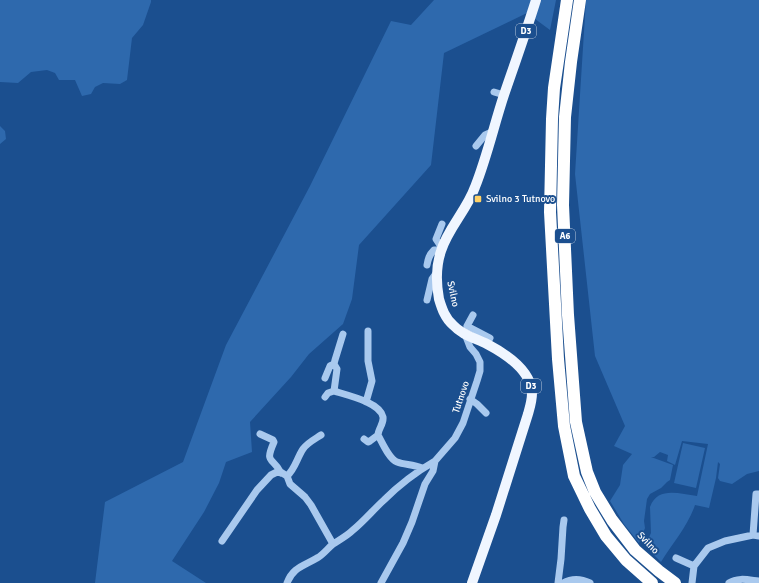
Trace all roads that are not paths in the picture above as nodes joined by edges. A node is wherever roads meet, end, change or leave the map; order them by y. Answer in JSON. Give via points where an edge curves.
{"nodes":[{"id":1,"x":536,"y":0,"type":"edge"},
{"id":2,"x":567,"y":0,"type":"edge"},
{"id":3,"x":580,"y":0,"type":"edge"},
{"id":4,"x":494,"y":131,"type":"junction"},
{"id":5,"x":476,"y":146,"type":"dead end"},
{"id":6,"x":442,"y":224,"type":"dead end"},
{"id":7,"x":441,"y":249,"type":"junction"},
{"id":8,"x":426,"y":265,"type":"dead end"},
{"id":9,"x":437,"y":272,"type":"junction"},
{"id":10,"x":427,"y":300,"type":"dead end"},
{"id":11,"x":473,"y":316,"type":"dead end"},
{"id":12,"x":368,"y":331,"type":"dead end"},
{"id":13,"x":343,"y":334,"type":"dead end"},
{"id":14,"x":465,"y":334,"type":"junction"},
{"id":15,"x":487,"y":344,"type":"junction"},
{"id":16,"x":336,"y":366,"type":"junction"},
{"id":17,"x":325,"y":378,"type":"dead end"},
{"id":18,"x":334,"y":391,"type":"junction"},
{"id":19,"x":326,"y":397,"type":"dead end"},
{"id":20,"x":470,"y":399,"type":"junction"},
{"id":21,"x":366,"y":402,"type":"junction"},
{"id":22,"x":486,"y":413,"type":"dead end"},
{"id":23,"x":260,"y":434,"type":"dead end"},
{"id":24,"x":321,"y":435,"type":"dead end"},
{"id":25,"x":378,"y":435,"type":"junction"},
{"id":26,"x":364,"y":439,"type":"dead end"},
{"id":27,"x":435,"y":461,"type":"junction"},
{"id":28,"x":422,"y":468,"type":"junction"},
{"id":29,"x":284,"y":474,"type":"junction"},
{"id":30,"x":759,"y":494,"type":"edge"},
{"id":31,"x":564,"y":520,"type":"dead end"},
{"id":32,"x":756,"y":535,"type":"edge"},
{"id":33,"x":222,"y":541,"type":"dead end"},
{"id":34,"x":333,"y":544,"type":"junction"},
{"id":35,"x":676,"y":558,"type":"dead end"},
{"id":36,"x":694,"y":566,"type":"junction"},
{"id":37,"x":759,"y":581,"type":"edge"},
{"id":38,"x":287,"y":583,"type":"edge"},
{"id":39,"x":381,"y":583,"type":"edge"},
{"id":40,"x":472,"y":583,"type":"edge"},
{"id":41,"x":558,"y":583,"type":"edge"},
{"id":42,"x":563,"y":583,"type":"edge"},
{"id":43,"x":590,"y":583,"type":"edge"},
{"id":44,"x":652,"y":583,"type":"edge"},
{"id":45,"x":676,"y":583,"type":"edge"},
{"id":46,"x":692,"y":583,"type":"edge"},
{"id":47,"x":729,"y":583,"type":"edge"}],
"edges":[{"from":1,"to":4,"type":"main road","name":"Svilno","number":"D3","via":[[516,63],[499,94]]},
{"from":2,"to":44,"type":"highway","number":"A6","via":[[554,88],[550,212],[564,426],[574,476],[590,509],[606,536],[626,560]]},
{"from":3,"to":45,"type":"highway","name":"Svilno","number":"A6","via":[[565,117],[563,205],[576,422],[587,472],[612,520],[635,550],[659,572]]},
{"from":4,"to":5,"type":"street","via":[[485,135]]},
{"from":4,"to":7,"type":"main road","name":"Svilno","number":"D3","via":[[476,187]]},
{"from":6,"to":7,"type":"street","via":[[436,239]]},
{"from":7,"to":8,"type":"street","via":[[431,252]]},
{"from":7,"to":9,"type":"main road","name":"Svilno","number":"D3"},
{"from":9,"to":10,"type":"street","via":[[432,279]]},
{"from":9,"to":14,"type":"main road","name":"Svilno","number":"D3","via":[[439,296],[446,317]]},
{"from":11,"to":15,"type":"street","via":[[467,326],[490,338]]},
{"from":12,"to":21,"type":"street","via":[[368,361],[372,381]]},
{"from":13,"to":16,"type":"street","via":[[335,360]]},
{"from":14,"to":15,"type":"main road","name":"Svilno","number":"D3"},
{"from":14,"to":20,"type":"street","name":"Tutnovo","via":[[480,362],[480,371]]},
{"from":15,"to":40,"type":"main road","name":"Svilno","number":"D3","via":[[519,366],[532,392],[528,414]]},
{"from":16,"to":17,"type":"street","via":[[330,366]]},
{"from":16,"to":18,"type":"street"},
{"from":18,"to":19,"type":"street"},
{"from":18,"to":21,"type":"street"},
{"from":20,"to":22,"type":"street"},
{"from":20,"to":27,"type":"street","name":"Tutnovo","via":[[463,423],[455,438]]},
{"from":21,"to":25,"type":"street","via":[[383,416]]},
{"from":23,"to":29,"type":"street","via":[[273,440],[269,457]]},
{"from":24,"to":29,"type":"street","via":[[304,447],[290,474]]},
{"from":25,"to":26,"type":"street","via":[[368,442]]},
{"from":25,"to":28,"type":"street","via":[[393,460]]},
{"from":27,"to":28,"type":"street","name":"Tutnovo"},
{"from":27,"to":39,"type":"street","name":"Tutnovo","via":[[403,543]]},
{"from":28,"to":34,"type":"street","name":"Tutnovo","via":[[383,500],[353,530]]},
{"from":29,"to":33,"type":"street","via":[[279,472],[271,476],[257,490]]},
{"from":29,"to":34,"type":"street","via":[[290,484],[311,505]]},
{"from":30,"to":32,"type":"street","via":[[756,494]]},
{"from":31,"to":41,"type":"street"},
{"from":32,"to":36,"type":"street","via":[[725,541],[708,548]]},
{"from":34,"to":38,"type":"street","name":"Tutnovo","via":[[317,558],[295,571]]},
{"from":35,"to":36,"type":"street"},
{"from":36,"to":46,"type":"street"},
{"from":37,"to":47,"type":"street","via":[[740,579]]},
{"from":42,"to":43,"type":"street","via":[[583,580]]}]}
